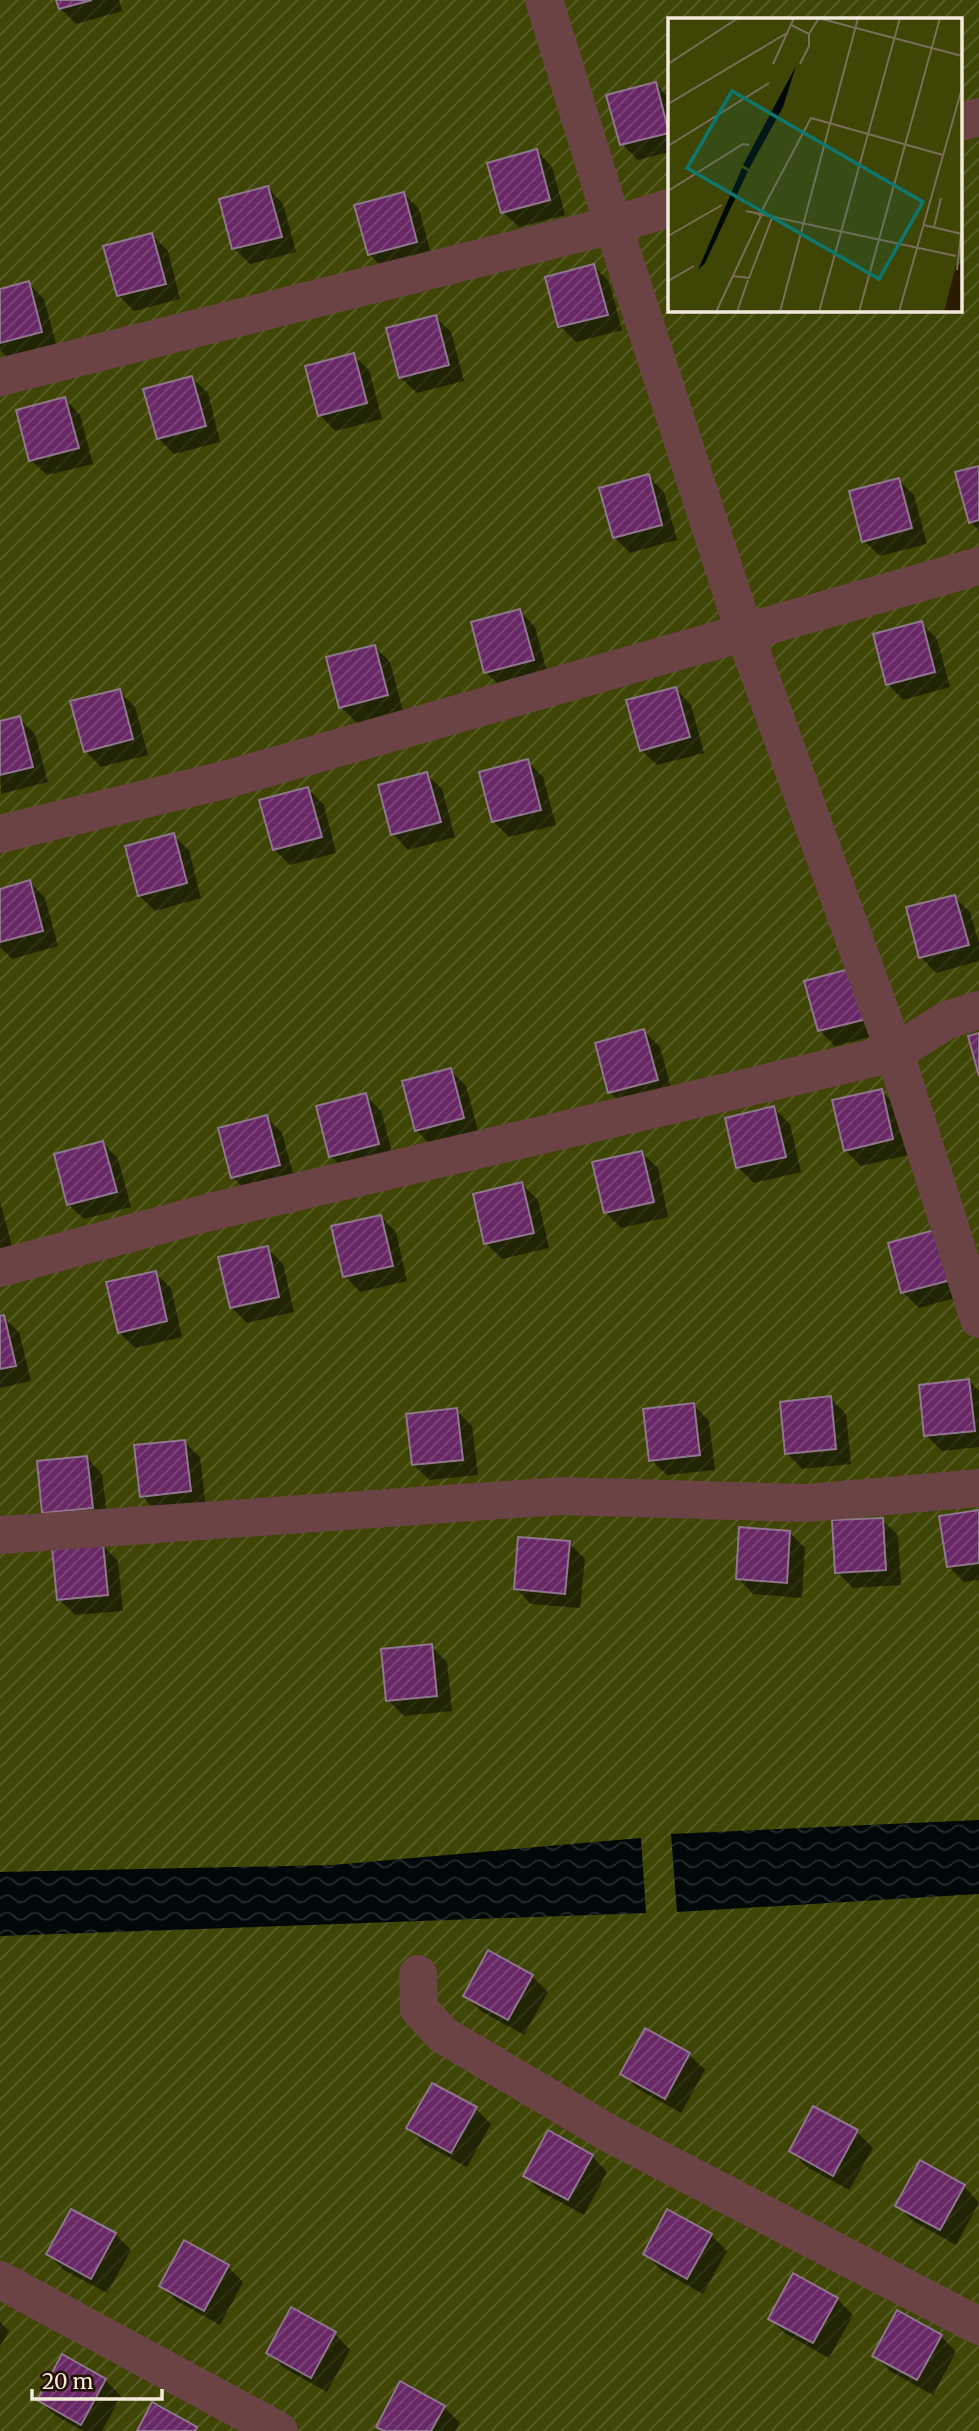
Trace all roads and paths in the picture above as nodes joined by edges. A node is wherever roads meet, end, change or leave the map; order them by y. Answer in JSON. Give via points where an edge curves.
{"nodes":[{"id":1,"x":544,"y":0,"type":"edge"},
{"id":2,"x":979,"y":117,"type":"edge"},
{"id":3,"x":962,"y":121,"type":"edge"},
{"id":4,"x":668,"y":208,"type":"edge"},
{"id":5,"x":613,"y":225,"type":"junction"},
{"id":6,"x":0,"y":377,"type":"edge"},
{"id":7,"x":979,"y":566,"type":"edge"},
{"id":8,"x":744,"y":631,"type":"junction"},
{"id":9,"x":0,"y":834,"type":"edge"},
{"id":10,"x":979,"y":1010,"type":"edge"},
{"id":11,"x":895,"y":1053,"type":"junction"},
{"id":12,"x":0,"y":1268,"type":"edge"},
{"id":13,"x":979,"y":1319,"type":"edge"},
{"id":14,"x":979,"y":1488,"type":"edge"},
{"id":15,"x":0,"y":1535,"type":"edge"},
{"id":16,"x":418,"y":1974,"type":"dead end"},
{"id":17,"x":0,"y":2280,"type":"edge"},
{"id":18,"x":979,"y":2326,"type":"edge"},
{"id":19,"x":279,"y":2431,"type":"edge"}],
"edges":[{"from":1,"to":5,"type":"lane"},
{"from":2,"to":3,"type":"lane"},
{"from":4,"to":5,"type":"lane"},
{"from":5,"to":6,"type":"lane"},
{"from":5,"to":8,"type":"lane"},
{"from":7,"to":8,"type":"lane"},
{"from":8,"to":9,"type":"lane","via":[[228,779]]},
{"from":8,"to":11,"type":"lane"},
{"from":10,"to":11,"type":"lane","via":[[947,1020]]},
{"from":11,"to":12,"type":"lane","via":[[210,1212]]},
{"from":11,"to":13,"type":"lane"},
{"from":14,"to":15,"type":"lane","via":[[807,1503],[561,1496]]},
{"from":16,"to":18,"type":"lane","via":[[419,2009],[443,2035],[612,2135]]},
{"from":17,"to":19,"type":"lane"}]}
